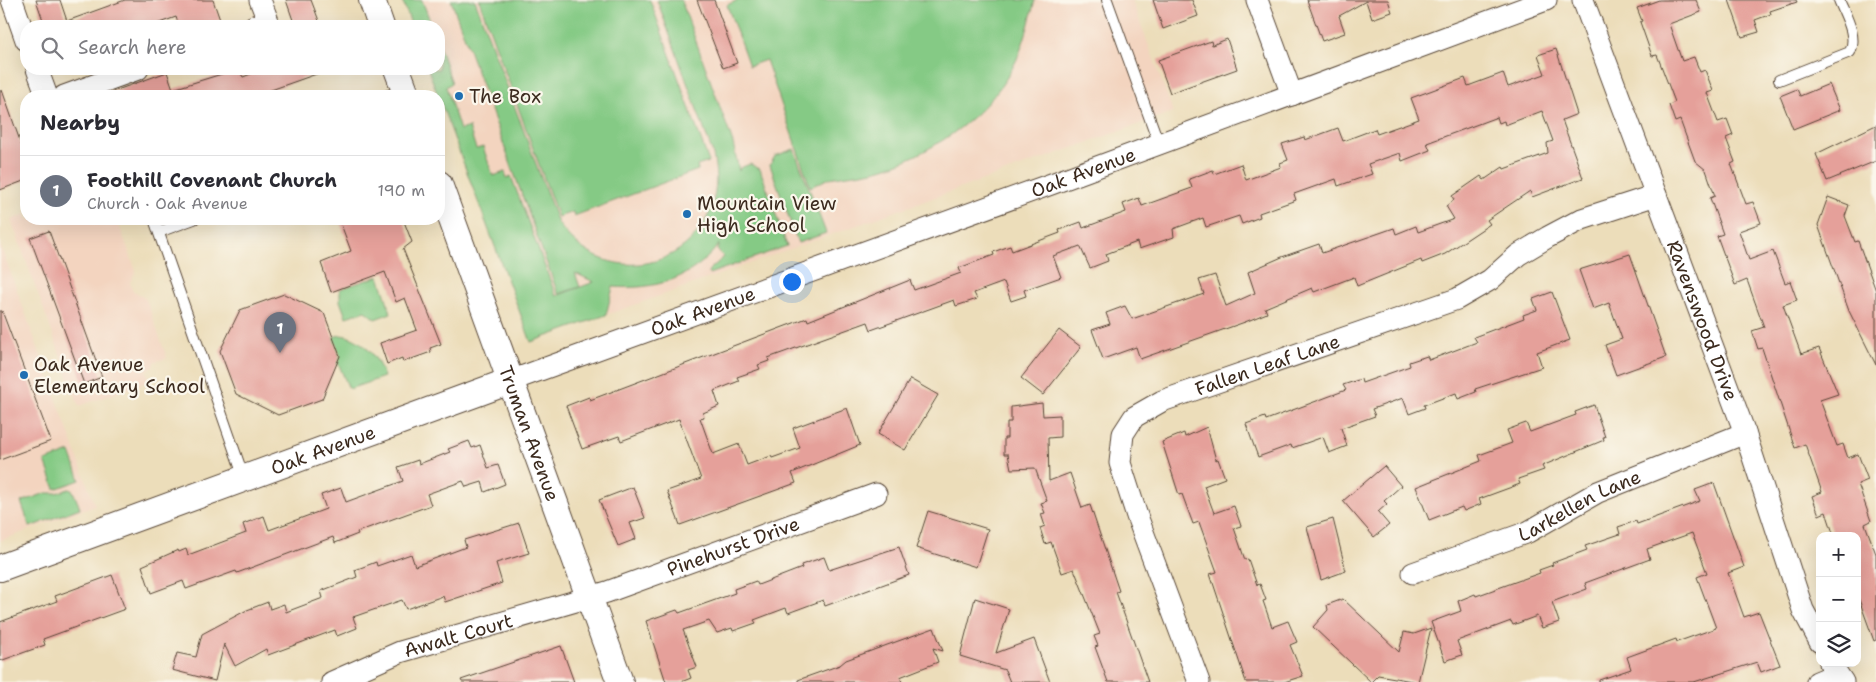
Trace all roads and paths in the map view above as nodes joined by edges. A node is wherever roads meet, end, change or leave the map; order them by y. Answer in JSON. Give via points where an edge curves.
{"nodes":[{"id":1,"x":12,"y":0,"type":"edge"},
{"id":2,"x":260,"y":0,"type":"edge"},
{"id":3,"x":372,"y":0,"type":"edge"},
{"id":4,"x":1107,"y":0,"type":"edge"},
{"id":5,"x":1257,"y":0,"type":"edge"},
{"id":6,"x":1546,"y":0,"type":"edge"},
{"id":7,"x":1583,"y":0,"type":"edge"},
{"id":8,"x":1839,"y":0,"type":"edge"},
{"id":9,"x":268,"y":20,"type":"edge"},
{"id":10,"x":379,"y":20,"type":"edge"},
{"id":11,"x":20,"y":23,"type":"edge"},
{"id":12,"x":38,"y":75,"type":"edge"},
{"id":13,"x":122,"y":75,"type":"edge"},
{"id":14,"x":1779,"y":80,"type":"dead end"},
{"id":15,"x":45,"y":90,"type":"edge"},
{"id":16,"x":80,"y":90,"type":"edge"},
{"id":17,"x":1292,"y":95,"type":"junction"},
{"id":18,"x":1159,"y":144,"type":"junction"},
{"id":19,"x":1656,"y":195,"type":"junction"},
{"id":20,"x":445,"y":201,"type":"edge"},
{"id":21,"x":156,"y":225,"type":"edge"},
{"id":22,"x":178,"y":225,"type":"edge"},
{"id":23,"x":159,"y":232,"type":"junction"},
{"id":24,"x":510,"y":381,"type":"junction"},
{"id":25,"x":1745,"y":433,"type":"junction"},
{"id":26,"x":245,"y":479,"type":"junction"},
{"id":27,"x":876,"y":494,"type":"dead end"},
{"id":28,"x":0,"y":568,"type":"edge"},
{"id":29,"x":1413,"y":573,"type":"dead end"},
{"id":30,"x":589,"y":597,"type":"junction"},
{"id":31,"x":1816,"y":634,"type":"edge"},
{"id":32,"x":332,"y":682,"type":"edge"},
{"id":33,"x":620,"y":682,"type":"edge"},
{"id":34,"x":1199,"y":682,"type":"edge"}],
"edges":[{"from":1,"to":11,"type":"street"},
{"from":2,"to":9,"type":"street"},
{"from":3,"to":10,"type":"street"},
{"from":4,"to":18,"type":"lane"},
{"from":5,"to":17,"type":"street"},
{"from":6,"to":17,"type":"street","name":"Oak Avenue"},
{"from":7,"to":19,"type":"street","name":"Ravenswood Drive"},
{"from":8,"to":14,"type":"lane","via":[[1853,37],[1850,52]]},
{"from":12,"to":15,"type":"street"},
{"from":13,"to":16,"type":"street"},
{"from":17,"to":18,"type":"street","name":"Oak Avenue"},
{"from":18,"to":24,"type":"street","name":"Oak Avenue"},
{"from":19,"to":25,"type":"street","name":"Ravenswood Drive"},
{"from":19,"to":34,"type":"street","name":"Fallen Leaf Lane","via":[[1582,219],[1518,255],[1490,280],[1457,299],[1162,401],[1134,417],[1123,434],[1120,464]]},
{"from":20,"to":24,"type":"street","name":"Truman Avenue"},
{"from":21,"to":23,"type":"lane"},
{"from":22,"to":23,"type":"lane"},
{"from":23,"to":26,"type":"lane"},
{"from":24,"to":26,"type":"street","name":"Oak Avenue"},
{"from":24,"to":30,"type":"street","name":"Truman Avenue"},
{"from":25,"to":29,"type":"street","name":"Larkellen Lane","via":[[1598,492],[1528,532]]},
{"from":25,"to":31,"type":"street","name":"Ravenswood Drive","via":[[1804,610]]},
{"from":26,"to":28,"type":"street","name":"Oak Avenue"},
{"from":27,"to":30,"type":"street","name":"Pinehurst Drive"},
{"from":30,"to":32,"type":"street","name":"Awalt Court","via":[[400,652]]},
{"from":30,"to":33,"type":"street","name":"Truman Avenue"}]}
